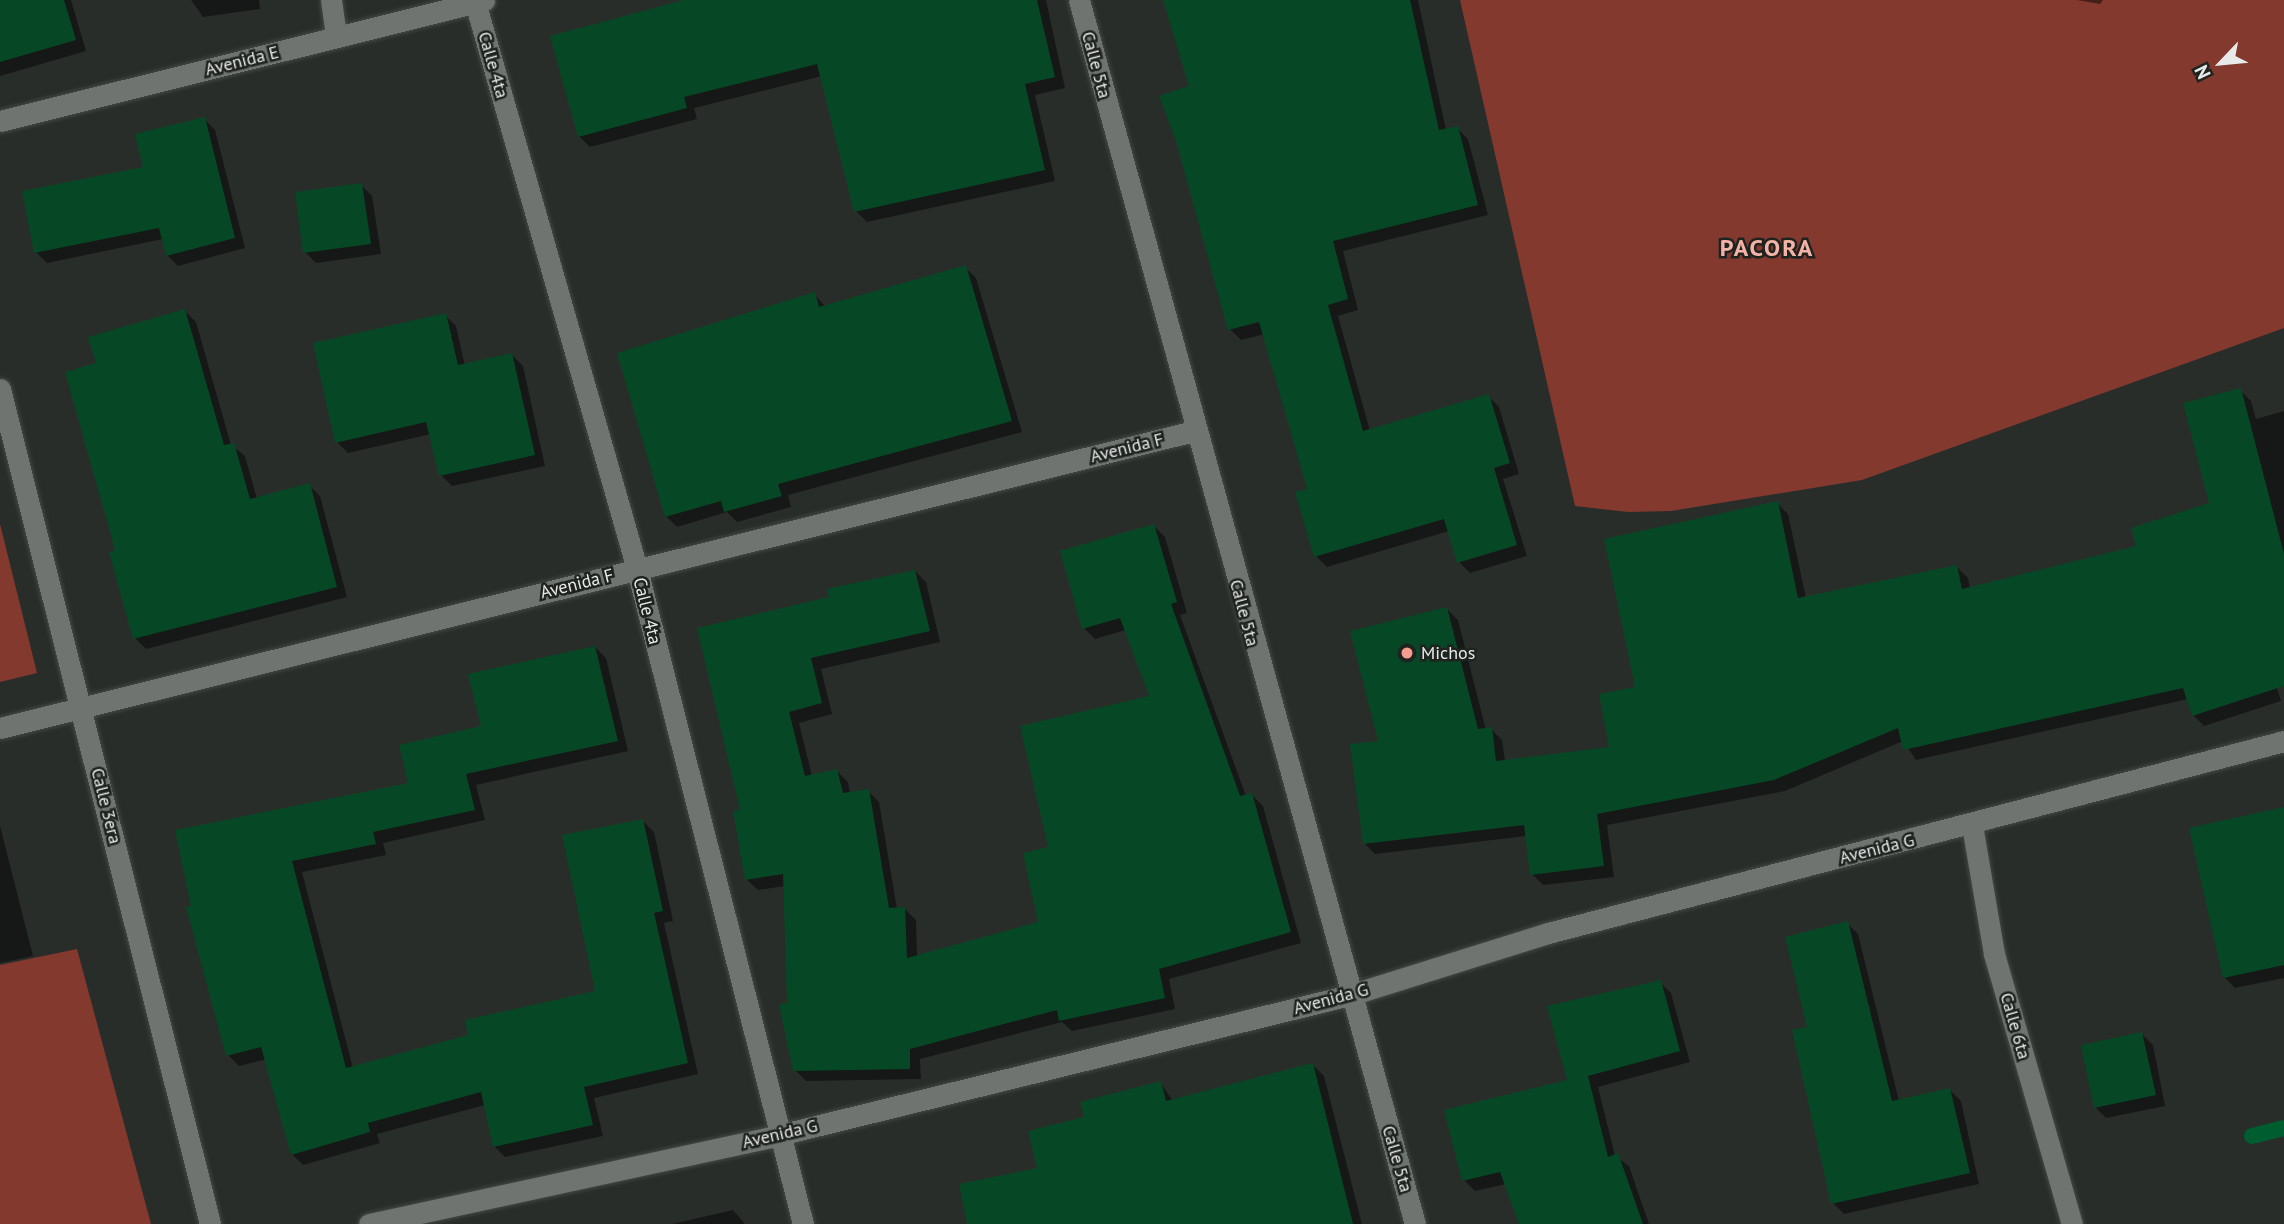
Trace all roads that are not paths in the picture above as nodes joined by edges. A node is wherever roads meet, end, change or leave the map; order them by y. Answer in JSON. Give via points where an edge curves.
{"nodes":[{"id":1,"x":331,"y":0,"type":"edge"},
{"id":2,"x":1079,"y":0,"type":"edge"},
{"id":3,"x":479,"y":1,"type":"edge"},
{"id":4,"x":337,"y":37,"type":"junction"},
{"id":5,"x":0,"y":121,"type":"edge"},
{"id":6,"x":0,"y":389,"type":"edge"},
{"id":7,"x":1195,"y":432,"type":"junction"},
{"id":8,"x":636,"y":569,"type":"junction"},
{"id":9,"x":82,"y":710,"type":"junction"},
{"id":10,"x":0,"y":728,"type":"edge"},
{"id":11,"x":2284,"y":741,"type":"edge"},
{"id":12,"x":1972,"y":825,"type":"junction"},
{"id":13,"x":1350,"y":995,"type":"junction"},
{"id":14,"x":779,"y":1135,"type":"junction"},
{"id":15,"x":210,"y":1224,"type":"edge"},
{"id":16,"x":369,"y":1224,"type":"edge"},
{"id":17,"x":803,"y":1224,"type":"edge"},
{"id":18,"x":1416,"y":1224,"type":"edge"},
{"id":19,"x":2072,"y":1224,"type":"edge"}],
"edges":[{"from":1,"to":4,"type":"street"},
{"from":2,"to":7,"type":"street","name":"Calle 5ta"},
{"from":3,"to":4,"type":"street","name":"Avenida E"},
{"from":3,"to":8,"type":"street","name":"Calle 4ta"},
{"from":4,"to":5,"type":"street","name":"Avenida E"},
{"from":6,"to":9,"type":"street","name":"Calle 3era"},
{"from":7,"to":8,"type":"street","name":"Avenida F"},
{"from":7,"to":13,"type":"street","name":"Calle 5ta"},
{"from":8,"to":9,"type":"street","name":"Avenida F"},
{"from":8,"to":14,"type":"street","name":"Calle 4ta"},
{"from":9,"to":10,"type":"street","name":"Avenida F"},
{"from":9,"to":15,"type":"street","name":"Calle 3era"},
{"from":11,"to":12,"type":"street","name":"Avenida G"},
{"from":12,"to":13,"type":"street","name":"Avenida G","via":[[1548,933]]},
{"from":12,"to":19,"type":"street","name":"Calle 6ta","via":[[1994,954]]},
{"from":13,"to":14,"type":"street","name":"Avenida G"},
{"from":13,"to":18,"type":"street","name":"Calle 5ta"},
{"from":14,"to":16,"type":"street","name":"Avenida G"},
{"from":14,"to":17,"type":"street","name":"Calle 4ta"}]}
